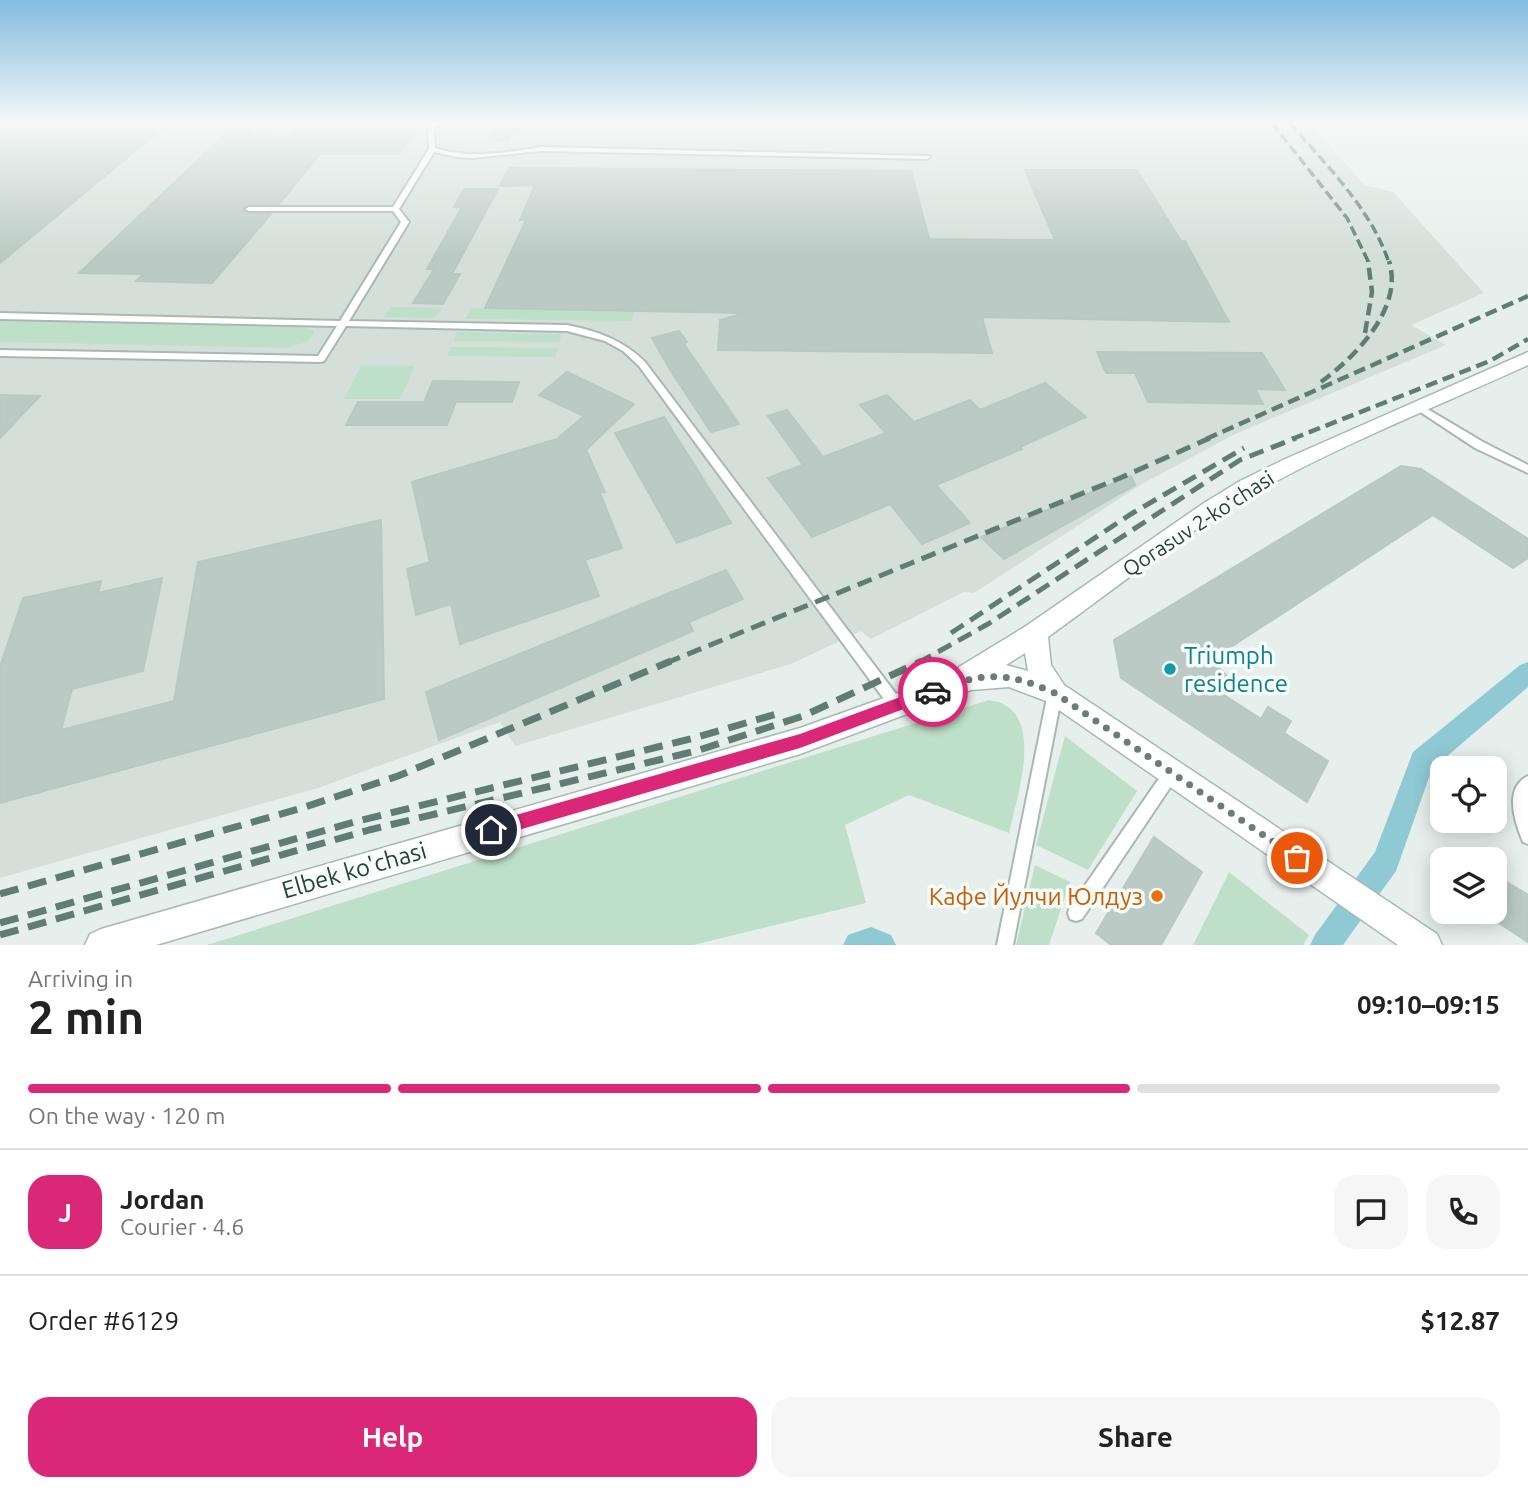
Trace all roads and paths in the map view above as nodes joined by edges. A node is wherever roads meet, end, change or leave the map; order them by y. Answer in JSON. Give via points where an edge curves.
{"nodes":[{"id":1,"x":421,"y":167,"type":"edge"},
{"id":2,"x":248,"y":209,"type":"dead end"},
{"id":3,"x":395,"y":209,"type":"junction"},
{"id":4,"x":0,"y":316,"type":"edge"},
{"id":5,"x":342,"y":324,"type":"junction"},
{"id":6,"x":0,"y":354,"type":"edge"},
{"id":7,"x":1528,"y":358,"type":"edge"},
{"id":8,"x":1419,"y":407,"type":"junction"},
{"id":9,"x":1525,"y":469,"type":"edge"},
{"id":10,"x":1035,"y":633,"type":"junction"},
{"id":11,"x":960,"y":681,"type":"junction"},
{"id":12,"x":1055,"y":693,"type":"junction"},
{"id":13,"x":897,"y":706,"type":"junction"},
{"id":14,"x":1172,"y":772,"type":"junction"},
{"id":15,"x":1528,"y":783,"type":"edge"},
{"id":16,"x":1528,"y":837,"type":"edge"},
{"id":17,"x":1076,"y":914,"type":"dead end"},
{"id":18,"x":1423,"y":943,"type":"edge"},
{"id":19,"x":101,"y":945,"type":"edge"},
{"id":20,"x":1004,"y":945,"type":"edge"}],
"edges":[{"from":1,"to":3,"type":"lane"},
{"from":2,"to":3,"type":"lane"},
{"from":3,"to":5,"type":"lane","via":[[405,222]]},
{"from":4,"to":5,"type":"lane"},
{"from":5,"to":6,"type":"lane","via":[[321,359]]},
{"from":5,"to":13,"type":"lane","via":[[567,328],[628,348]]},
{"from":7,"to":8,"type":"main road","name":"Qorasuv 2-koʻchasi"},
{"from":8,"to":9,"type":"lane"},
{"from":8,"to":10,"type":"main road","name":"Qorasuv 2-koʻchasi","via":[[1248,487]]},
{"from":10,"to":11,"type":"main road","name":"Qorasuv 2-koʻchasi"},
{"from":10,"to":12,"type":"main road","via":[[1039,668]]},
{"from":11,"to":12,"type":"main road","name":"Elbek ko'chasi","via":[[1009,676]]},
{"from":11,"to":13,"type":"main road","name":"Elbek ko'chasi"},
{"from":12,"to":14,"type":"main road"},
{"from":12,"to":20,"type":"lane"},
{"from":13,"to":19,"type":"main road","name":"Elbek ko'chasi","via":[[800,741]]},
{"from":14,"to":17,"type":"lane"},
{"from":14,"to":18,"type":"main road"},
{"from":15,"to":16,"type":"lane","via":[[1520,811]]}]}
